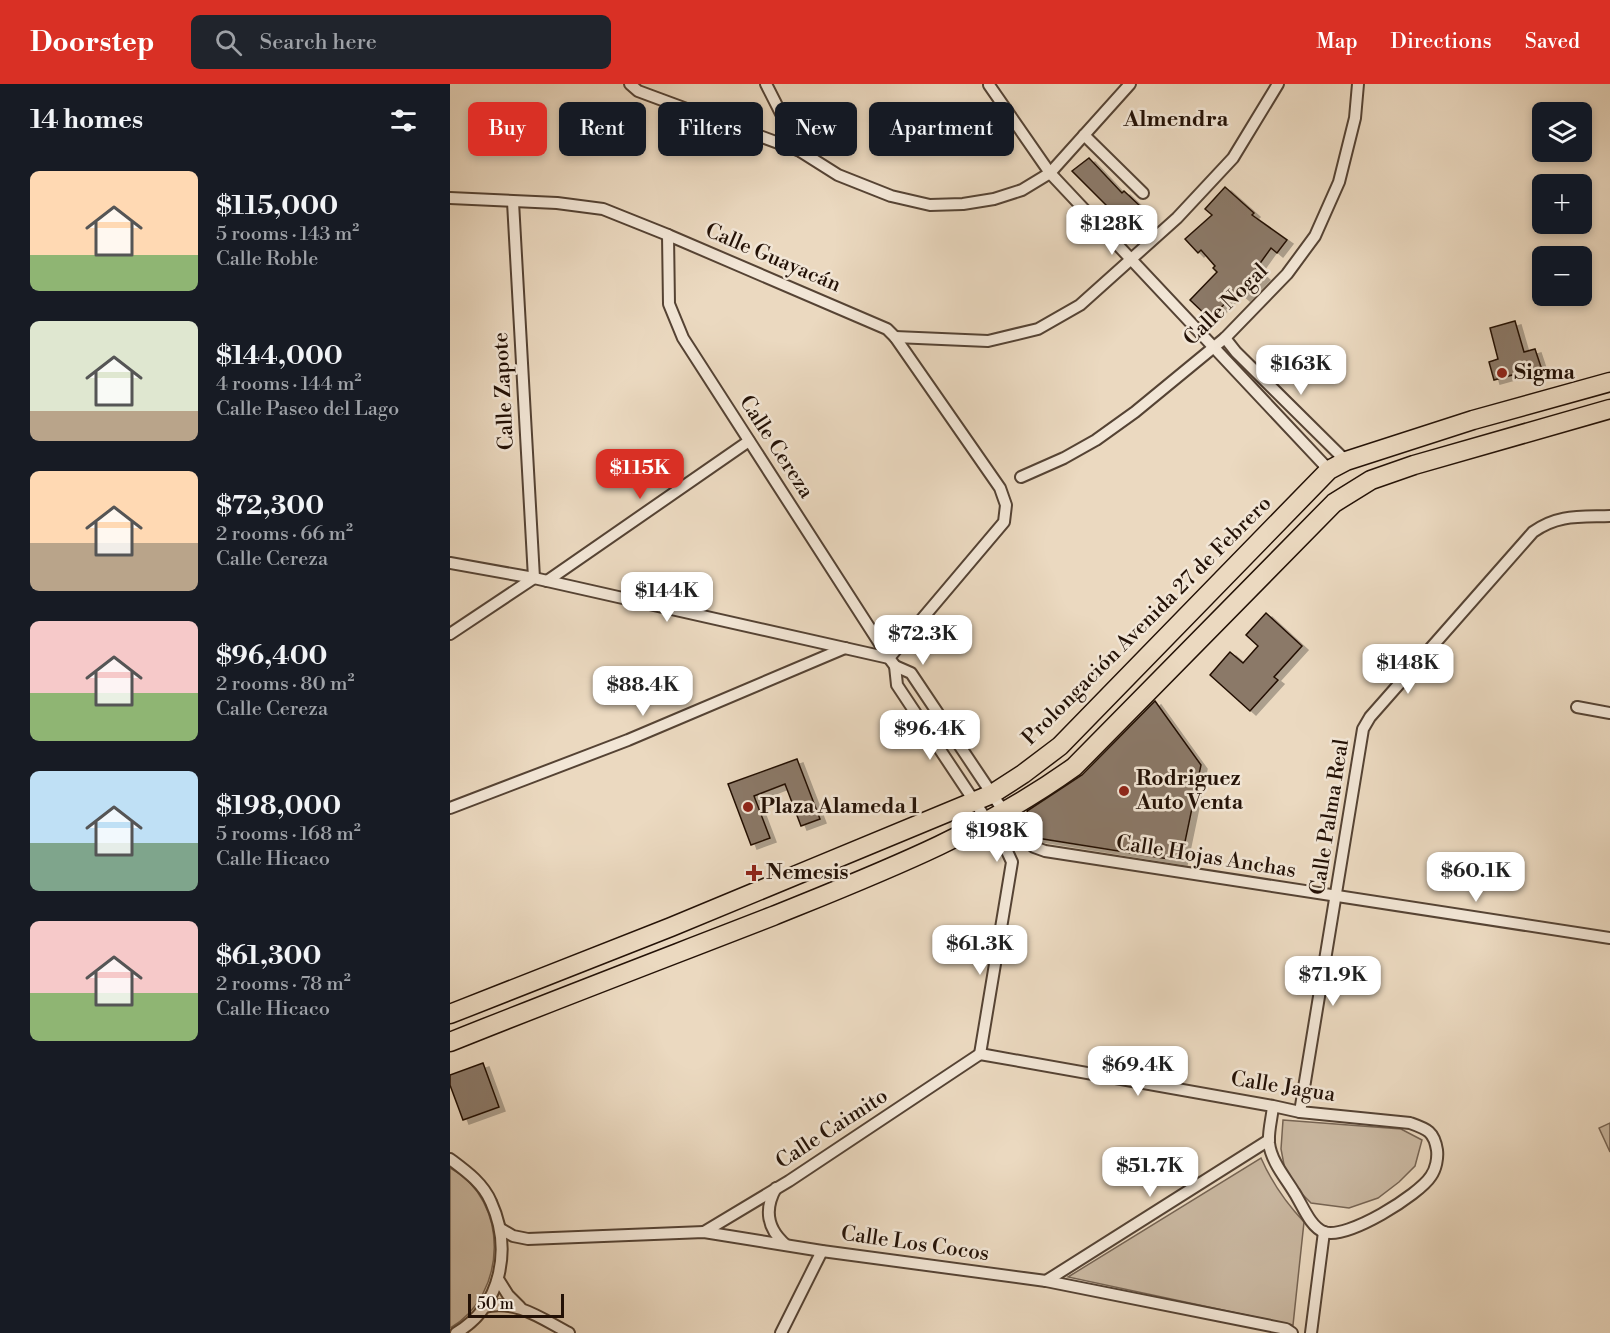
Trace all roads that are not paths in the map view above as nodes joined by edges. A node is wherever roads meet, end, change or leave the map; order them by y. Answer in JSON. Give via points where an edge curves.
{"nodes":[{"id":1,"x":630,"y":84,"type":"edge"},
{"id":2,"x":766,"y":84,"type":"edge"},
{"id":3,"x":988,"y":84,"type":"edge"},
{"id":4,"x":1130,"y":84,"type":"edge"},
{"id":5,"x":1278,"y":84,"type":"edge"},
{"id":6,"x":1358,"y":84,"type":"edge"},
{"id":7,"x":775,"y":102,"type":"edge"},
{"id":8,"x":1084,"y":135,"type":"junction"},
{"id":9,"x":775,"y":142,"type":"edge"},
{"id":10,"x":808,"y":156,"type":"edge"},
{"id":11,"x":1050,"y":173,"type":"junction"},
{"id":12,"x":1143,"y":193,"type":"dead end"},
{"id":13,"x":450,"y":198,"type":"edge"},
{"id":14,"x":513,"y":202,"type":"junction"},
{"id":15,"x":668,"y":235,"type":"junction"},
{"id":16,"x":1131,"y":258,"type":"junction"},
{"id":17,"x":895,"y":337,"type":"junction"},
{"id":18,"x":1225,"y":338,"type":"junction"},
{"id":19,"x":1214,"y":347,"type":"junction"},
{"id":20,"x":1610,"y":382,"type":"edge"},
{"id":21,"x":1610,"y":409,"type":"edge"},
{"id":22,"x":749,"y":441,"type":"junction"},
{"id":23,"x":1346,"y":461,"type":"junction"},
{"id":24,"x":1329,"y":470,"type":"junction"},
{"id":25,"x":1021,"y":477,"type":"dead end"},
{"id":26,"x":1610,"y":516,"type":"edge"},
{"id":27,"x":450,"y":563,"type":"edge"},
{"id":28,"x":534,"y":578,"type":"junction"},
{"id":29,"x":546,"y":581,"type":"junction"},
{"id":30,"x":450,"y":634,"type":"edge"},
{"id":31,"x":845,"y":648,"type":"junction"},
{"id":32,"x":892,"y":662,"type":"junction"},
{"id":33,"x":1577,"y":707,"type":"dead end"},
{"id":34,"x":1610,"y":713,"type":"edge"},
{"id":35,"x":992,"y":794,"type":"junction"},
{"id":36,"x":974,"y":801,"type":"junction"},
{"id":37,"x":450,"y":808,"type":"edge"},
{"id":38,"x":1005,"y":813,"type":"junction"},
{"id":39,"x":988,"y":823,"type":"junction"},
{"id":40,"x":1024,"y":838,"type":"junction"},
{"id":41,"x":1006,"y":849,"type":"junction"},
{"id":42,"x":1337,"y":897,"type":"junction"},
{"id":43,"x":1610,"y":938,"type":"edge"},
{"id":44,"x":450,"y":1014,"type":"edge"},
{"id":45,"x":450,"y":1042,"type":"edge"},
{"id":46,"x":980,"y":1054,"type":"junction"},
{"id":47,"x":1273,"y":1106,"type":"junction"},
{"id":48,"x":1300,"y":1112,"type":"junction"},
{"id":49,"x":1269,"y":1140,"type":"junction"},
{"id":50,"x":450,"y":1158,"type":"edge"},
{"id":51,"x":777,"y":1188,"type":"junction"},
{"id":52,"x":501,"y":1229,"type":"junction"},
{"id":53,"x":704,"y":1232,"type":"junction"},
{"id":54,"x":1324,"y":1232,"type":"junction"},
{"id":55,"x":528,"y":1239,"type":"junction"},
{"id":56,"x":786,"y":1245,"type":"junction"},
{"id":57,"x":822,"y":1251,"type":"junction"},
{"id":58,"x":502,"y":1256,"type":"junction"},
{"id":59,"x":498,"y":1279,"type":"junction"},
{"id":60,"x":1046,"y":1281,"type":"junction"},
{"id":61,"x":484,"y":1306,"type":"junction"},
{"id":62,"x":523,"y":1309,"type":"junction"},
{"id":63,"x":456,"y":1333,"type":"edge"},
{"id":64,"x":569,"y":1333,"type":"edge"},
{"id":65,"x":781,"y":1333,"type":"edge"},
{"id":66,"x":1292,"y":1333,"type":"edge"},
{"id":67,"x":1311,"y":1333,"type":"edge"}],
"edges":[{"from":1,"to":9,"type":"street","via":[[638,91]]},
{"from":2,"to":7,"type":"street"},
{"from":3,"to":11,"type":"street"},
{"from":4,"to":8,"type":"street"},
{"from":5,"to":16,"type":"street","via":[[1233,158],[1177,218]]},
{"from":6,"to":18,"type":"street","name":"Calle Nogal","via":[[1355,118],[1339,182],[1315,236],[1287,274]]},
{"from":8,"to":11,"type":"street"},
{"from":8,"to":12,"type":"street"},
{"from":10,"to":11,"type":"street","via":[[838,176],[930,206],[994,199],[1022,190]]},
{"from":11,"to":16,"type":"street"},
{"from":13,"to":14,"type":"street","name":"Calle Guayacán"},
{"from":14,"to":15,"type":"street","name":"Calle Guayacán","via":[[603,210]]},
{"from":14,"to":28,"type":"street","name":"Calle Zapote"},
{"from":15,"to":17,"type":"street","name":"Calle Guayacán","via":[[872,321]]},
{"from":15,"to":22,"type":"street","name":"Calle Cereza","via":[[669,304],[674,320]]},
{"from":16,"to":17,"type":"street","via":[[1080,305],[1038,329],[988,341]]},
{"from":16,"to":19,"type":"street"},
{"from":17,"to":32,"type":"street","name":"Calle Guayacán","via":[[1000,488],[1006,505],[1004,522]]},
{"from":18,"to":19,"type":"street","name":"Calle Nogal"},
{"from":18,"to":23,"type":"street"},
{"from":19,"to":24,"type":"street"},
{"from":19,"to":25,"type":"street","name":"Calle Nogal","via":[[1096,440]]},
{"from":20,"to":23,"type":"main road","name":"Prolongación Avenida 27 de Febrero"},
{"from":21,"to":38,"type":"main road","via":[[1414,465],[1353,490],[1334,503],[1074,767]]},
{"from":22,"to":29,"type":"street"},
{"from":22,"to":32,"type":"street","name":"Calle Cereza"},
{"from":23,"to":24,"type":"main road","name":"Prolongación Avenida 27 de Febrero"},
{"from":24,"to":35,"type":"main road","name":"Prolongación Avenida 27 de Febrero","via":[[1060,746]]},
{"from":26,"to":42,"type":"street","name":"Calle Palma Real","via":[[1562,518],[1545,523],[1523,542],[1370,717],[1363,729]]},
{"from":27,"to":28,"type":"street"},
{"from":28,"to":29,"type":"street"},
{"from":28,"to":30,"type":"street"},
{"from":29,"to":31,"type":"street"},
{"from":31,"to":32,"type":"street"},
{"from":31,"to":37,"type":"street","via":[[628,740]]},
{"from":32,"to":35,"type":"street","name":"Calle Cereza","via":[[910,674]]},
{"from":32,"to":36,"type":"street","name":"Calle Cereza","via":[[897,686]]},
{"from":33,"to":34,"type":"street"},
{"from":35,"to":36,"type":"main road","name":"Prolongación Avenida 27 de Febrero"},
{"from":35,"to":38,"type":"street","name":"Calle Cereza"},
{"from":36,"to":39,"type":"street","name":"Calle Cereza"},
{"from":36,"to":44,"type":"main road","name":"Prolongación Avenida 27 de Febrero"},
{"from":38,"to":39,"type":"main road"},
{"from":38,"to":40,"type":"street","name":"Calle Cereza"},
{"from":39,"to":41,"type":"street","name":"Calle Cereza"},
{"from":39,"to":45,"type":"main road","via":[[840,889]]},
{"from":40,"to":41,"type":"street"},
{"from":40,"to":42,"type":"street","name":"Calle Hojas Anchas","via":[[1045,851]]},
{"from":41,"to":46,"type":"street","via":[[1012,862],[1011,872]]},
{"from":42,"to":43,"type":"street","name":"Calle Hojas Anchas"},
{"from":42,"to":48,"type":"street","name":"Calle Palma Real"},
{"from":46,"to":47,"type":"street","name":"Calle Jagua"},
{"from":46,"to":51,"type":"street","name":"Calle Caimito"},
{"from":47,"to":48,"type":"street","name":"Calle Jagua"},
{"from":47,"to":49,"type":"street"},
{"from":48,"to":54,"type":"street","name":"Calle Jagua","via":[[1410,1123],[1435,1137],[1436,1165],[1424,1185],[1354,1227],[1339,1233]]},
{"from":49,"to":54,"type":"street","via":[[1281,1172],[1315,1226]]},
{"from":49,"to":60,"type":"street"},
{"from":50,"to":52,"type":"street","via":[[473,1176],[491,1200]]},
{"from":51,"to":53,"type":"street","name":"Calle Caimito"},
{"from":51,"to":56,"type":"street","via":[[769,1205],[770,1223]]},
{"from":52,"to":55,"type":"street","name":"Calle Los Cocos"},
{"from":52,"to":58,"type":"street"},
{"from":53,"to":55,"type":"street","name":"Calle Los Cocos"},
{"from":53,"to":56,"type":"street","name":"Calle Los Cocos"},
{"from":54,"to":67,"type":"street"},
{"from":55,"to":58,"type":"street"},
{"from":56,"to":57,"type":"street","name":"Calle Los Cocos"},
{"from":57,"to":60,"type":"street","name":"Calle Los Cocos"},
{"from":57,"to":65,"type":"street"},
{"from":58,"to":59,"type":"street"},
{"from":59,"to":61,"type":"street"},
{"from":59,"to":62,"type":"street"},
{"from":60,"to":66,"type":"street","name":"Calle Los Cocos"},
{"from":61,"to":62,"type":"street","via":[[503,1304]]},
{"from":61,"to":63,"type":"street"},
{"from":62,"to":64,"type":"street"}]}
